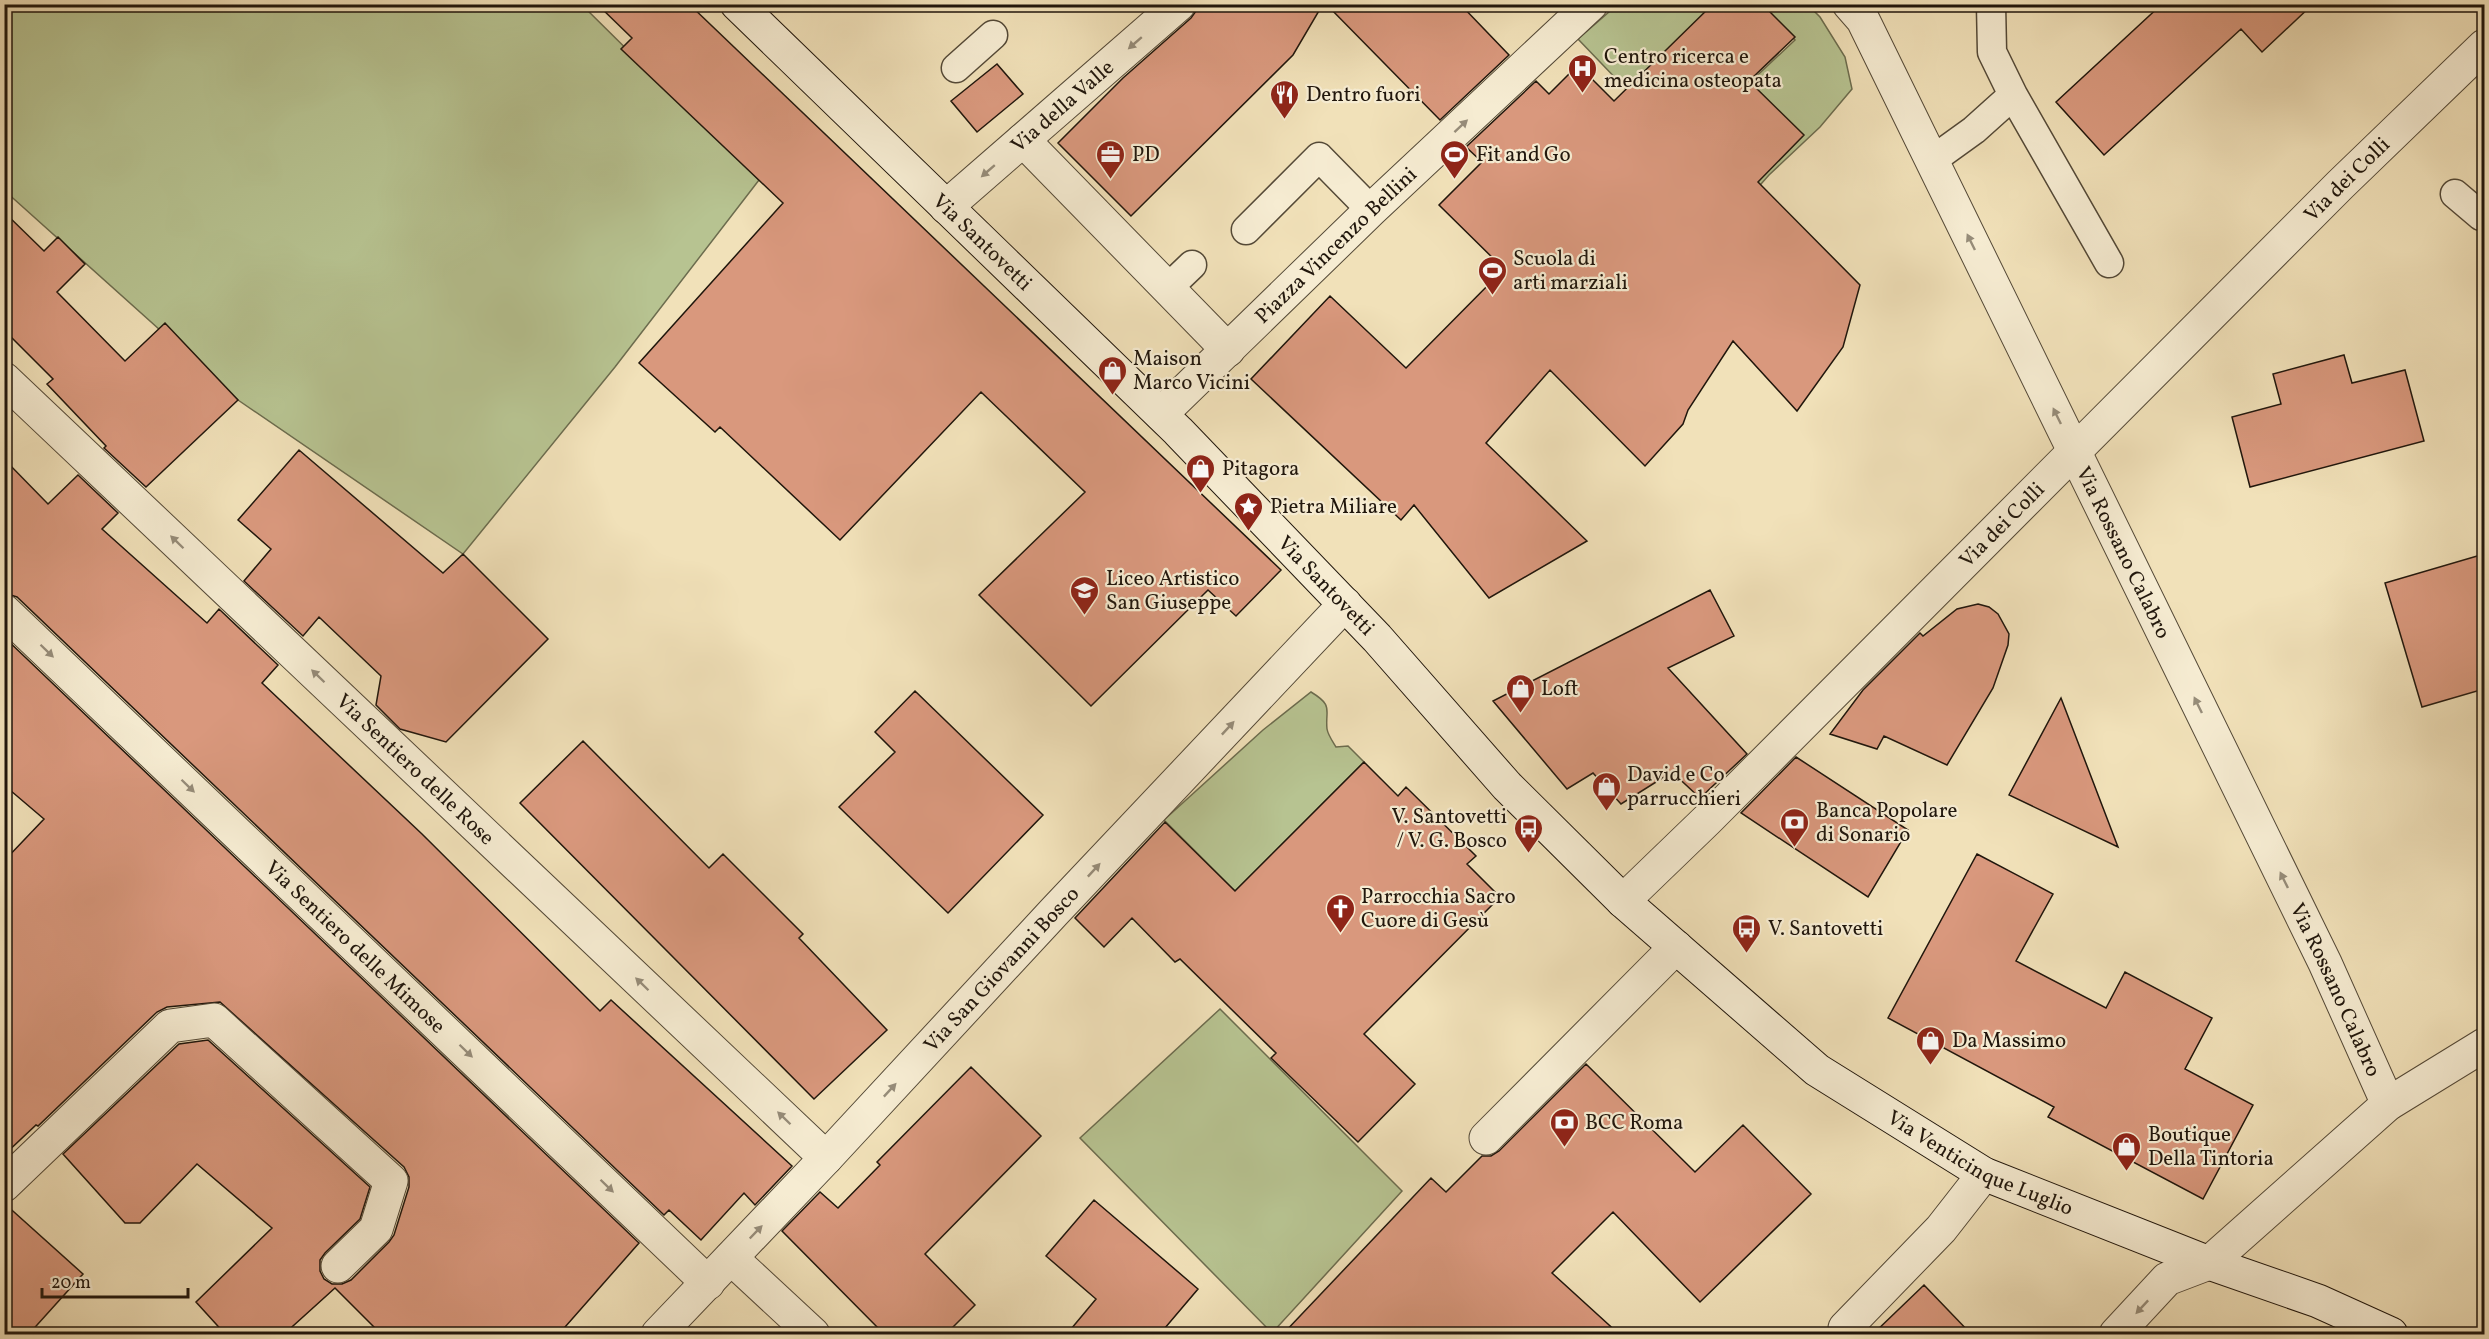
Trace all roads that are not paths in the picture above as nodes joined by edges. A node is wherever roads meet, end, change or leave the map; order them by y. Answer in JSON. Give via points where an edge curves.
{"nodes":[{"id":1,"x":737,"y":4,"type":"edge"},
{"id":2,"x":1179,"y":4,"type":"edge"},
{"id":3,"x":1592,"y":4,"type":"edge"},
{"id":4,"x":1849,"y":4,"type":"edge"},
{"id":5,"x":1991,"y":4,"type":"edge"},
{"id":6,"x":993,"y":35,"type":"dead end"},
{"id":7,"x":2484,"y":46,"type":"edge"},
{"id":8,"x":956,"y":68,"type":"dead end"},
{"id":9,"x":2013,"y":95,"type":"junction"},
{"id":10,"x":1023,"y":140,"type":"junction"},
{"id":11,"x":1931,"y":161,"type":"junction"},
{"id":12,"x":2455,"y":194,"type":"dead end"},
{"id":13,"x":946,"y":207,"type":"junction"},
{"id":14,"x":1371,"y":210,"type":"junction"},
{"id":15,"x":2484,"y":215,"type":"edge"},
{"id":16,"x":1246,"y":230,"type":"dead end"},
{"id":17,"x":2109,"y":263,"type":"dead end"},
{"id":18,"x":1192,"y":265,"type":"dead end"},
{"id":19,"x":1168,"y":288,"type":"junction"},
{"id":20,"x":1228,"y":350,"type":"junction"},
{"id":21,"x":4,"y":379,"type":"edge"},
{"id":22,"x":1161,"y":414,"type":"junction"},
{"id":23,"x":2075,"y":453,"type":"junction"},
{"id":24,"x":1345,"y":604,"type":"junction"},
{"id":25,"x":4,"y":611,"type":"edge"},
{"id":26,"x":1623,"y":901,"type":"junction"},
{"id":27,"x":1676,"y":947,"type":"junction"},
{"id":28,"x":2484,"y":1045,"type":"edge"},
{"id":29,"x":2388,"y":1104,"type":"junction"},
{"id":30,"x":1486,"y":1138,"type":"dead end"},
{"id":31,"x":826,"y":1158,"type":"junction"},
{"id":32,"x":1984,"y":1174,"type":"junction"},
{"id":33,"x":4,"y":1185,"type":"edge"},
{"id":34,"x":731,"y":1258,"type":"junction"},
{"id":35,"x":2209,"y":1263,"type":"junction"},
{"id":36,"x":338,"y":1266,"type":"dead end"},
{"id":37,"x":708,"y":1282,"type":"junction"},
{"id":38,"x":1845,"y":1328,"type":"dead end"},
{"id":39,"x":658,"y":1335,"type":"edge"},
{"id":40,"x":813,"y":1335,"type":"edge"},
{"id":41,"x":2116,"y":1335,"type":"edge"},
{"id":42,"x":2391,"y":1335,"type":"edge"}],
"edges":[{"from":1,"to":13,"type":"street","name":"Via Santovetti"},
{"from":2,"to":10,"type":"street","name":"Via della Valle","one_way":true},
{"from":14,"to":3,"type":"street","name":"Piazza Vincenzo Bellini","one_way":true},
{"from":4,"to":11,"type":"street","name":"Via Rossano Calabro","via":[[1863,20]]},
{"from":5,"to":9,"type":"lane","via":[[1992,52]]},
{"from":6,"to":8,"type":"lane"},
{"from":7,"to":23,"type":"street","name":"Via dei Colli","via":[[2340,185]]},
{"from":9,"to":11,"type":"lane"},
{"from":9,"to":17,"type":"lane"},
{"from":10,"to":13,"type":"street","name":"Via della Valle","one_way":true},
{"from":10,"to":19,"type":"street"},
{"from":23,"to":11,"type":"street","name":"Via Rossano Calabro","one_way":true},
{"from":12,"to":15,"type":"lane"},
{"from":13,"to":22,"type":"street","name":"Via Santovetti"},
{"from":14,"to":16,"type":"lane","via":[[1319,157]]},
{"from":14,"to":20,"type":"street","name":"Piazza Vincenzo Bellini"},
{"from":18,"to":19,"type":"lane"},
{"from":19,"to":20,"type":"street"},
{"from":20,"to":22,"type":"street","name":"Piazza Vincenzo Bellini"},
{"from":31,"to":21,"type":"street","name":"Via Sentiero delle Rose","one_way":true},
{"from":22,"to":24,"type":"street","name":"Via Santovetti"},
{"from":23,"to":26,"type":"street","name":"Via dei Colli"},
{"from":29,"to":23,"type":"street","name":"Via Rossano Calabro","one_way":true,"via":[[2325,963]]},
{"from":24,"to":26,"type":"street","name":"Via Santovetti","via":[[1507,786]]},
{"from":31,"to":24,"type":"street","name":"Via San Giovanni Bosco","one_way":true},
{"from":25,"to":37,"type":"street","name":"Via Sentiero delle Mimose","one_way":true},
{"from":26,"to":27,"type":"street","name":"Via Venticinque Luglio"},
{"from":27,"to":30,"type":"street"},
{"from":27,"to":32,"type":"street","name":"Via Venticinque Luglio","via":[[1817,1070]]},
{"from":28,"to":29,"type":"street"},
{"from":29,"to":35,"type":"street"},
{"from":34,"to":31,"type":"street","name":"Via San Giovanni Bosco","one_way":true},
{"from":32,"to":35,"type":"street","name":"Via Venticinque Luglio"},
{"from":32,"to":38,"type":"street","via":[[1941,1228]]},
{"from":33,"to":36,"type":"street","via":[[170,1026],[214,1020],[392,1181],[376,1228]]},
{"from":34,"to":37,"type":"street","name":"Via San Giovanni Bosco"},
{"from":34,"to":40,"type":"street"},
{"from":35,"to":41,"type":"street","one_way":true,"via":[[2167,1279]]},
{"from":35,"to":42,"type":"street","name":"Via Venticinque Luglio","via":[[2318,1301]]},
{"from":37,"to":39,"type":"street","name":"Via San Giovanni Bosco"}]}
